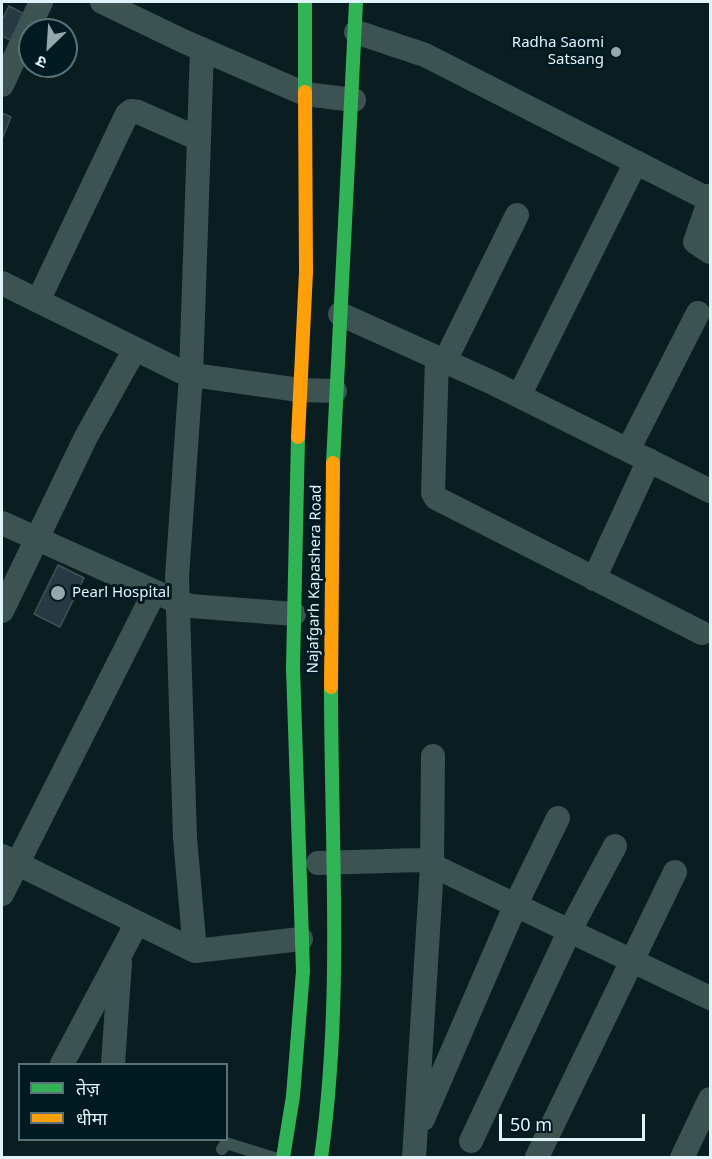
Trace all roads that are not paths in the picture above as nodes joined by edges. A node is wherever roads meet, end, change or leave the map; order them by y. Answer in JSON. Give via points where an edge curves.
{"nodes":[{"id":1,"x":41,"y":2,"type":"edge"},
{"id":2,"x":102,"y":2,"type":"edge"},
{"id":3,"x":305,"y":2,"type":"edge"},
{"id":4,"x":356,"y":2,"type":"edge"},
{"id":5,"x":356,"y":32,"type":"junction"},
{"id":6,"x":202,"y":49,"type":"junction"},
{"id":7,"x":2,"y":85,"type":"edge"},
{"id":8,"x":305,"y":94,"type":"junction"},
{"id":9,"x":354,"y":100,"type":"junction"},
{"id":10,"x":199,"y":139,"type":"junction"},
{"id":11,"x":636,"y":162,"type":"junction"},
{"id":12,"x":711,"y":197,"type":"edge"},
{"id":13,"x":517,"y":215,"type":"dead end"},
{"id":14,"x":711,"y":252,"type":"edge"},
{"id":15,"x":2,"y":283,"type":"edge"},
{"id":16,"x":38,"y":301,"type":"junction"},
{"id":17,"x":698,"y":313,"type":"dead end"},
{"id":18,"x":340,"y":314,"type":"junction"},
{"id":19,"x":135,"y":349,"type":"junction"},
{"id":20,"x":441,"y":360,"type":"junction"},
{"id":21,"x":191,"y":375,"type":"junction"},
{"id":22,"x":299,"y":390,"type":"junction"},
{"id":23,"x":335,"y":391,"type":"junction"},
{"id":24,"x":519,"y":396,"type":"junction"},
{"id":25,"x":639,"y":455,"type":"junction"},
{"id":26,"x":711,"y":491,"type":"edge"},
{"id":27,"x":2,"y":523,"type":"edge"},
{"id":28,"x":38,"y":539,"type":"junction"},
{"id":29,"x":594,"y":579,"type":"junction"},
{"id":30,"x":154,"y":593,"type":"junction"},
{"id":31,"x":178,"y":602,"type":"junction"},
{"id":32,"x":2,"y":610,"type":"edge"},
{"id":33,"x":294,"y":614,"type":"junction"},
{"id":34,"x":702,"y":633,"type":"dead end"},
{"id":35,"x":433,"y":756,"type":"dead end"},
{"id":36,"x":558,"y":818,"type":"dead end"},
{"id":37,"x":615,"y":846,"type":"dead end"},
{"id":38,"x":9,"y":860,"type":"edge"},
{"id":39,"x":333,"y":862,"type":"junction"},
{"id":40,"x":298,"y":864,"type":"junction"},
{"id":41,"x":432,"y":866,"type":"junction"},
{"id":42,"x":675,"y":872,"type":"dead end"},
{"id":43,"x":2,"y":894,"type":"edge"},
{"id":44,"x":516,"y":904,"type":"junction"},
{"id":45,"x":137,"y":923,"type":"junction"},
{"id":46,"x":570,"y":930,"type":"junction"},
{"id":47,"x":301,"y":939,"type":"junction"},
{"id":48,"x":195,"y":951,"type":"junction"},
{"id":49,"x":120,"y":954,"type":"junction"},
{"id":50,"x":631,"y":960,"type":"junction"},
{"id":51,"x":319,"y":971,"type":"junction"},
{"id":52,"x":711,"y":998,"type":"edge"},
{"id":53,"x":63,"y":1063,"type":"edge"},
{"id":54,"x":113,"y":1063,"type":"edge"},
{"id":55,"x":711,"y":1099,"type":"edge"},
{"id":56,"x":471,"y":1141,"type":"dead end"},
{"id":57,"x":415,"y":1146,"type":"edge"},
{"id":58,"x":222,"y":1149,"type":"dead end"},
{"id":59,"x":537,"y":1156,"type":"edge"},
{"id":60,"x":274,"y":1158,"type":"edge"},
{"id":61,"x":283,"y":1158,"type":"edge"},
{"id":62,"x":321,"y":1158,"type":"edge"},
{"id":63,"x":682,"y":1158,"type":"edge"}],
"edges":[{"from":1,"to":7,"type":"street"},
{"from":2,"to":6,"type":"street"},
{"from":3,"to":8,"type":"main road","name":"Najafgarh Kapashera Road"},
{"from":4,"to":5,"type":"main road","name":"Najafgarh Kapashera Road"},
{"from":5,"to":9,"type":"main road","name":"Najafgarh Kapashera Road"},
{"from":5,"to":11,"type":"street","via":[[424,55]]},
{"from":6,"to":8,"type":"street"},
{"from":6,"to":10,"type":"street"},
{"from":8,"to":9,"type":"street"},
{"from":8,"to":22,"type":"main road","name":"Najafgarh Kapashera Road","via":[[306,272]]},
{"from":9,"to":18,"type":"main road","name":"Najafgarh Kapashera Road"},
{"from":10,"to":16,"type":"street","via":[[138,112],[127,114]]},
{"from":10,"to":21,"type":"street"},
{"from":11,"to":12,"type":"street"},
{"from":11,"to":24,"type":"street"},
{"from":12,"to":14,"type":"street","via":[[695,242]]},
{"from":13,"to":20,"type":"street"},
{"from":15,"to":16,"type":"street"},
{"from":16,"to":19,"type":"street"},
{"from":17,"to":25,"type":"street"},
{"from":18,"to":20,"type":"street"},
{"from":18,"to":23,"type":"main road","name":"Najafgarh Kapashera Road"},
{"from":19,"to":21,"type":"street"},
{"from":19,"to":28,"type":"street","via":[[86,437]]},
{"from":20,"to":24,"type":"street"},
{"from":20,"to":29,"type":"street","via":[[433,494]]},
{"from":21,"to":22,"type":"street"},
{"from":21,"to":31,"type":"street"},
{"from":22,"to":23,"type":"street"},
{"from":22,"to":33,"type":"main road","name":"Najafgarh Kapashera Road"},
{"from":23,"to":39,"type":"main road","name":"Najafgarh Kapashera Road"},
{"from":24,"to":25,"type":"street"},
{"from":25,"to":26,"type":"street"},
{"from":25,"to":29,"type":"street"},
{"from":27,"to":28,"type":"street"},
{"from":28,"to":30,"type":"street"},
{"from":28,"to":32,"type":"street"},
{"from":29,"to":34,"type":"street"},
{"from":30,"to":31,"type":"street"},
{"from":30,"to":38,"type":"street"},
{"from":31,"to":33,"type":"street"},
{"from":31,"to":48,"type":"street","via":[[184,838]]},
{"from":33,"to":40,"type":"main road","name":"Najafgarh Kapashera Road"},
{"from":35,"to":41,"type":"street"},
{"from":36,"to":44,"type":"street"},
{"from":37,"to":46,"type":"street"},
{"from":38,"to":43,"type":"street"},
{"from":38,"to":45,"type":"street"},
{"from":39,"to":40,"type":"street"},
{"from":39,"to":41,"type":"street","via":[[421,860]]},
{"from":39,"to":51,"type":"main road","name":"Najafgarh Kapashera Road"},
{"from":40,"to":47,"type":"main road","name":"Najafgarh Kapashera Road"},
{"from":41,"to":44,"type":"street"},
{"from":41,"to":57,"type":"street"},
{"from":42,"to":50,"type":"street"},
{"from":44,"to":46,"type":"street"},
{"from":44,"to":57,"type":"street"},
{"from":45,"to":48,"type":"street"},
{"from":45,"to":49,"type":"street"},
{"from":46,"to":50,"type":"street"},
{"from":46,"to":56,"type":"street"},
{"from":47,"to":48,"type":"street"},
{"from":47,"to":51,"type":"main road","name":"Najafgarh Kapashera Road"},
{"from":49,"to":53,"type":"street"},
{"from":49,"to":54,"type":"street"},
{"from":50,"to":52,"type":"street"},
{"from":50,"to":59,"type":"street"},
{"from":51,"to":61,"type":"main road","name":"Najafgarh Kapashera Road"},
{"from":51,"to":62,"type":"main road","name":"Najafgarh Kapashera Road","via":[[329,1109]]},
{"from":55,"to":63,"type":"street"},
{"from":58,"to":60,"type":"lane","via":[[226,1143],[234,1144]]}]}
